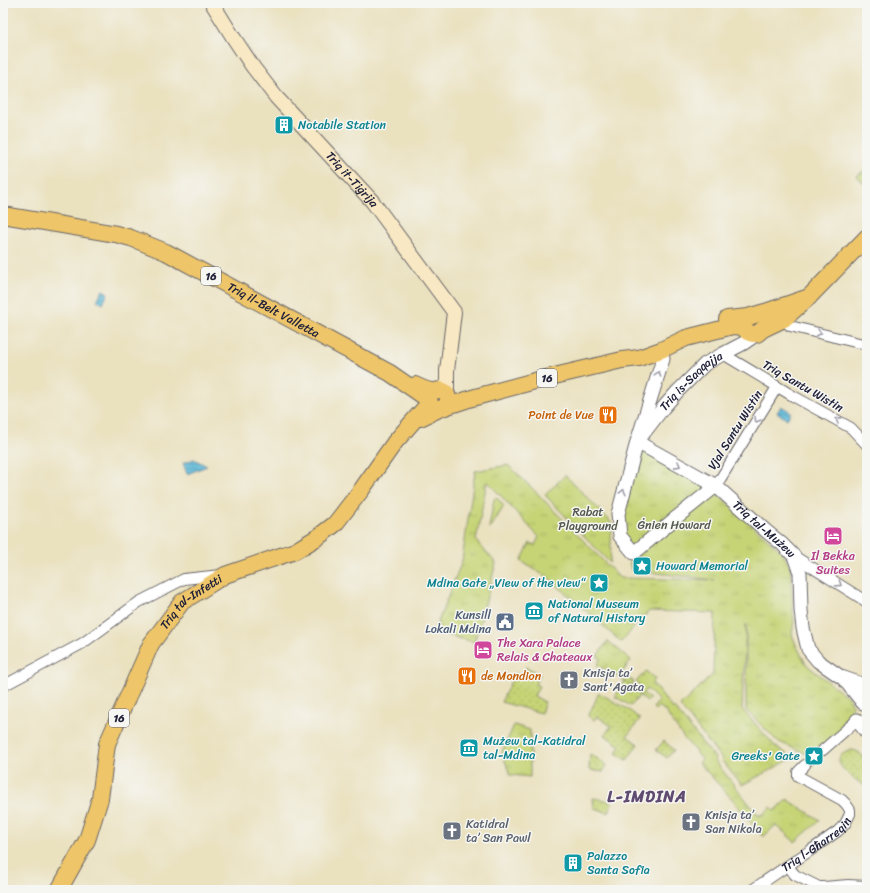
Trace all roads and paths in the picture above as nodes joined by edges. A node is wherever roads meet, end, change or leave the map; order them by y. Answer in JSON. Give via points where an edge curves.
{"nodes":[{"id":1,"x":212,"y":3,"type":"edge"},
{"id":2,"x":3,"y":215,"type":"edge"},
{"id":3,"x":867,"y":237,"type":"edge"},
{"id":4,"x":809,"y":297,"type":"junction"},
{"id":5,"x":784,"y":319,"type":"junction"},
{"id":6,"x":755,"y":323,"type":"junction"},
{"id":7,"x":867,"y":345,"type":"edge"},
{"id":8,"x":661,"y":350,"type":"junction"},
{"id":9,"x":723,"y":354,"type":"junction"},
{"id":10,"x":622,"y":360,"type":"junction"},
{"id":11,"x":778,"y":387,"type":"junction"},
{"id":12,"x":439,"y":398,"type":"junction"},
{"id":13,"x":637,"y":442,"type":"junction"},
{"id":14,"x":867,"y":445,"type":"edge"},
{"id":15,"x":716,"y":486,"type":"junction"},
{"id":16,"x":794,"y":556,"type":"junction"},
{"id":17,"x":225,"y":575,"type":"junction"},
{"id":18,"x":867,"y":602,"type":"edge"},
{"id":19,"x":841,"y":677,"type":"junction"},
{"id":20,"x":3,"y":686,"type":"edge"},
{"id":21,"x":867,"y":686,"type":"edge"},
{"id":22,"x":867,"y":689,"type":"edge"},
{"id":23,"x":864,"y":711,"type":"edge"},
{"id":24,"x":867,"y":733,"type":"edge"},
{"id":25,"x":823,"y":750,"type":"tunnel mouth"},
{"id":26,"x":806,"y":765,"type":"tunnel mouth"},
{"id":27,"x":788,"y":866,"type":"junction"},
{"id":28,"x":867,"y":886,"type":"edge"},
{"id":29,"x":59,"y":890,"type":"edge"},
{"id":30,"x":752,"y":890,"type":"edge"}],
"edges":[{"from":1,"to":12,"type":"main road","name":"Triq it-Tiġrija","via":[[253,67],[276,97],[372,201],[454,312],[447,371]]},
{"from":2,"to":12,"type":"main road","name":"Triq il-Belt Valletta","number":"16","via":[[116,234],[166,252],[402,381]]},
{"from":3,"to":4,"type":"main road","number":"16"},
{"from":4,"to":5,"type":"main road","number":"16"},
{"from":4,"to":6,"type":"main road","number":"16"},
{"from":5,"to":6,"type":"main road","number":"16"},
{"from":5,"to":7,"type":"street","one_way":true,"via":[[790,326]]},
{"from":6,"to":8,"type":"main road","number":"16","via":[[686,338]]},
{"from":6,"to":9,"type":"street","name":"Triq is-Saqqajja","via":[[744,343]]},
{"from":6,"to":10,"type":"main road","number":"16","via":[[729,319],[680,332]]},
{"from":8,"to":10,"type":"main road","number":"16","via":[[639,358]]},
{"from":13,"to":8,"type":"street","one_way":true,"via":[[663,359]]},
{"from":9,"to":11,"type":"street","name":"Triq Santu Wistin"},
{"from":9,"to":13,"type":"street","name":"Triq is-Saqqajja","via":[[705,364],[677,392]]},
{"from":10,"to":12,"type":"main road","number":"16","via":[[472,398],[460,393]]},
{"from":14,"to":11,"type":"street","name":"Triq Santu Wistin","one_way":true,"via":[[851,428]]},
{"from":11,"to":15,"type":"street","name":"Vjal Santu Wistin","one_way":true},
{"from":12,"to":17,"type":"main road","name":"Triq tal-Infetti","number":"16","via":[[395,442],[335,524],[294,552]]},
{"from":13,"to":15,"type":"street","name":"Triq tal-Mużew","one_way":true},
{"from":15,"to":13,"type":"street","one_way":true,"via":[[634,553],[620,536],[618,514]]},
{"from":15,"to":16,"type":"street","name":"Triq tal-Mużew"},
{"from":16,"to":18,"type":"street","one_way":true},
{"from":16,"to":19,"type":"street","name":"Triq tal-Mużew","via":[[800,573],[801,610],[806,644],[818,661]]},
{"from":17,"to":20,"type":"street","via":[[184,579],[140,602],[83,643]]},
{"from":17,"to":29,"type":"main road","name":"Triq tal-Infetti","number":"16","via":[[182,602],[151,644],[107,744],[100,799],[88,840]]},
{"from":19,"to":21,"type":"street","name":"Triq tal-Mużew"},
{"from":19,"to":23,"type":"street","name":"Triq tal-Mużew"},
{"from":22,"to":23,"type":"street","via":[[863,696]]},
{"from":23,"to":24,"type":"street","name":"Triq tal-Mużew"},
{"from":23,"to":25,"type":"street"},
{"from":26,"to":27,"type":"street","name":"Triq l-Għarreqin","via":[[798,772],[798,776],[842,800],[850,814],[838,831]]},
{"from":27,"to":28,"type":"street","via":[[795,875],[819,887]]},
{"from":27,"to":30,"type":"street","name":"Triq l-Għarreqin"}]}
